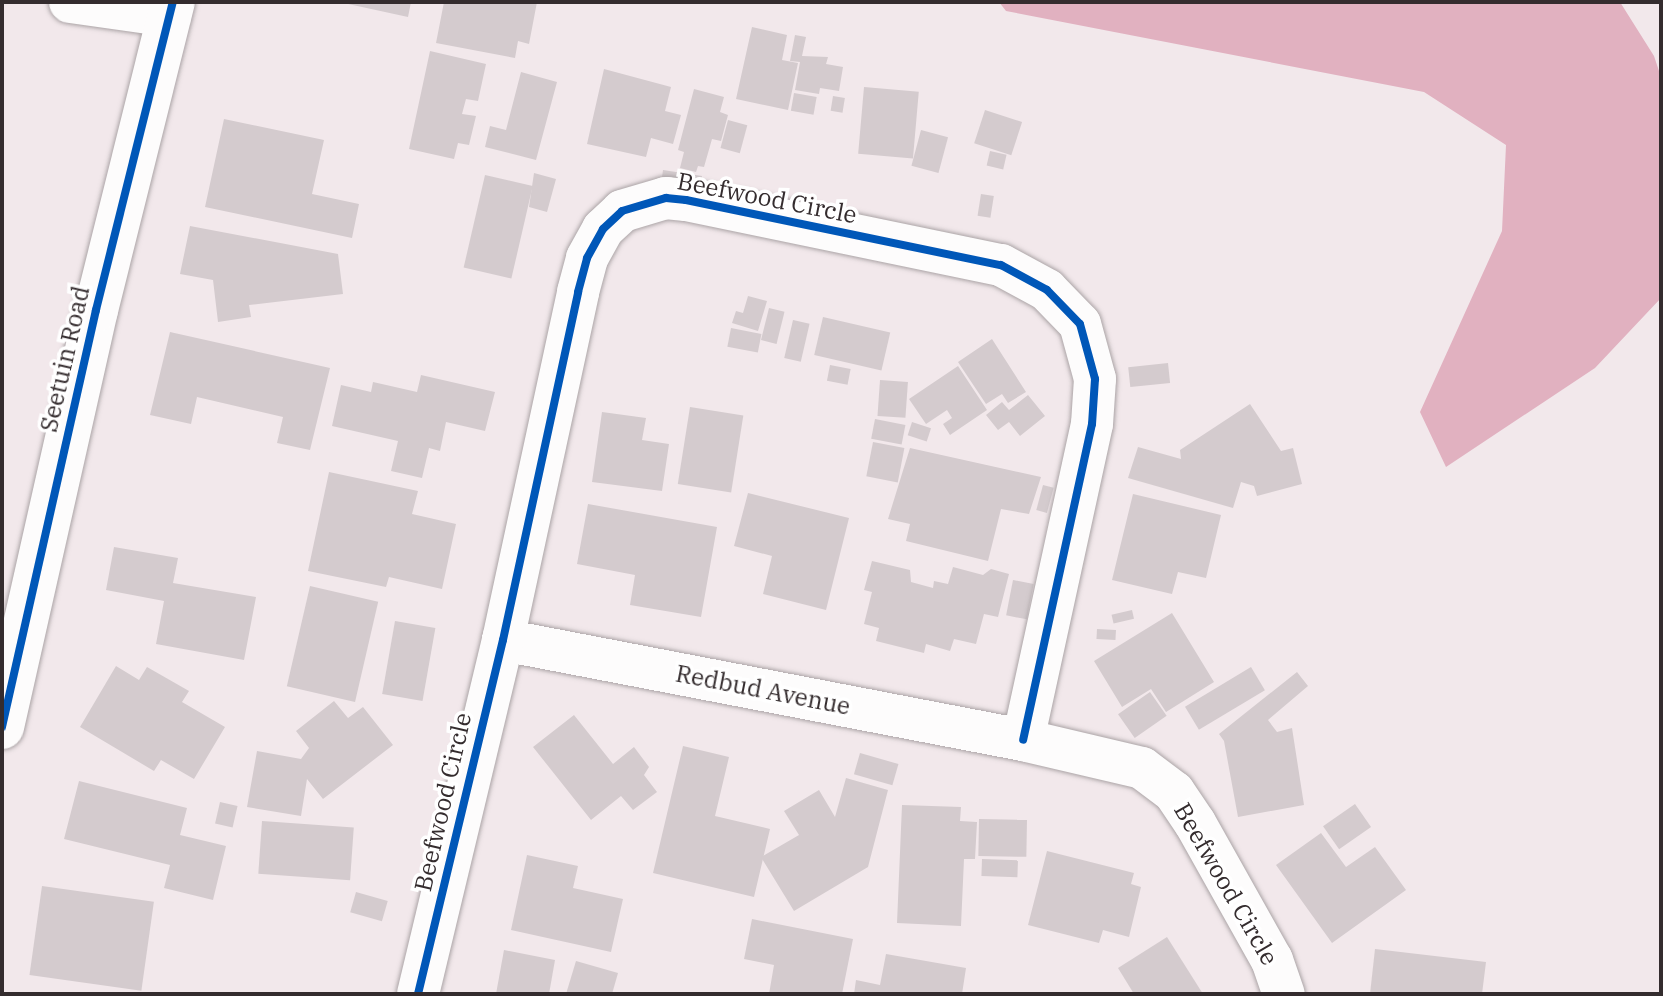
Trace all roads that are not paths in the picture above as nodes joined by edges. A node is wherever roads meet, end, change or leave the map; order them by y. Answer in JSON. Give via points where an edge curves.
{"nodes":[{"id":1,"x":70,"y":2,"type":"edge"},
{"id":2,"x":172,"y":9,"type":"edge"},
{"id":3,"x":503,"y":640,"type":"junction"},
{"id":4,"x":2,"y":727,"type":"edge"},
{"id":5,"x":1023,"y":740,"type":"junction"},
{"id":6,"x":418,"y":994,"type":"edge"},
{"id":7,"x":1284,"y":994,"type":"edge"}],
"edges":[{"from":1,"to":2,"type":"street"},
{"from":2,"to":4,"type":"street","name":"Seetuin Road","via":[[96,310]]},
{"from":3,"to":5,"type":"street","name":"Redbud Avenue"},
{"from":3,"to":5,"type":"street","name":"Beefwood Circle","via":[[587,258],[603,229],[622,211],[666,198],[686,200],[1001,265],[1047,290],[1080,324],[1095,379],[1092,424]]},
{"from":3,"to":6,"type":"street","name":"Beefwood Circle"},
{"from":5,"to":7,"type":"street","name":"Beefwood Circle","via":[[1142,768],[1174,792],[1272,960]]}]}
